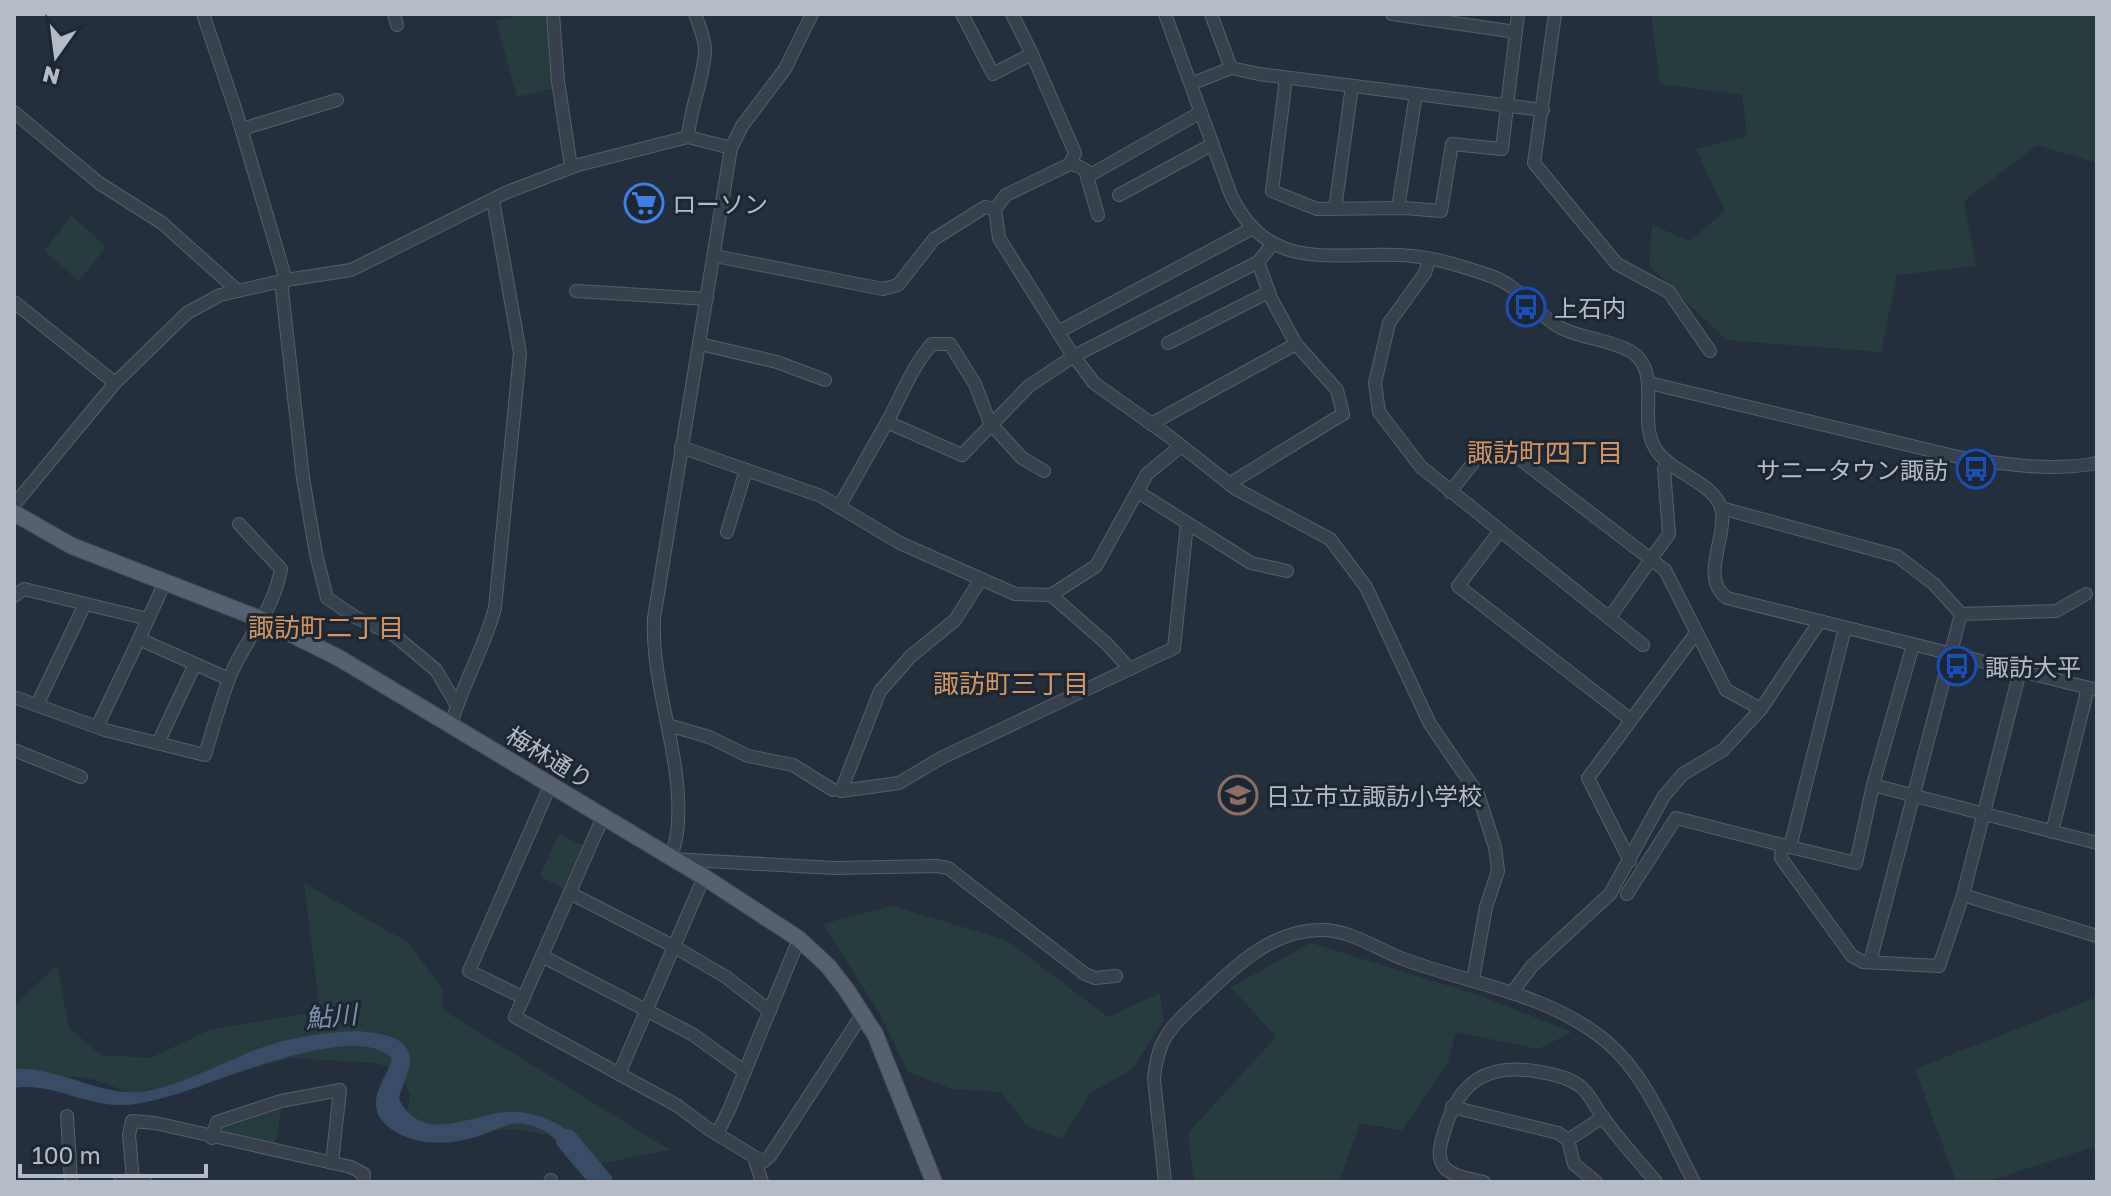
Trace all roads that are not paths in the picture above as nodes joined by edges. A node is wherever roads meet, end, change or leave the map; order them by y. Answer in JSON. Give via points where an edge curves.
{"nodes":[{"id":1,"x":203,"y":14,"type":"edge"},
{"id":2,"x":553,"y":14,"type":"edge"},
{"id":3,"x":695,"y":14,"type":"edge"},
{"id":4,"x":812,"y":14,"type":"edge"},
{"id":5,"x":962,"y":14,"type":"edge"},
{"id":6,"x":1012,"y":14,"type":"edge"},
{"id":7,"x":1165,"y":14,"type":"edge"},
{"id":8,"x":1211,"y":14,"type":"edge"},
{"id":9,"x":1392,"y":14,"type":"edge"},
{"id":10,"x":1518,"y":14,"type":"edge"},
{"id":11,"x":1555,"y":14,"type":"edge"},
{"id":12,"x":1456,"y":19,"type":"edge"},
{"id":13,"x":1516,"y":32,"type":"junction"},
{"id":14,"x":1032,"y":54,"type":"junction"},
{"id":15,"x":1231,"y":68,"type":"junction"},
{"id":16,"x":1286,"y":78,"type":"junction"},
{"id":17,"x":1191,"y":84,"type":"junction"},
{"id":18,"x":1352,"y":86,"type":"junction"},
{"id":19,"x":1416,"y":94,"type":"junction"},
{"id":20,"x":337,"y":100,"type":"dead end"},
{"id":21,"x":1508,"y":106,"type":"junction"},
{"id":22,"x":1543,"y":110,"type":"junction"},
{"id":23,"x":14,"y":112,"type":"edge"},
{"id":24,"x":1201,"y":112,"type":"junction"},
{"id":25,"x":242,"y":129,"type":"junction"},
{"id":26,"x":688,"y":137,"type":"junction"},
{"id":27,"x":1213,"y":144,"type":"junction"},
{"id":28,"x":731,"y":148,"type":"junction"},
{"id":29,"x":1070,"y":164,"type":"junction"},
{"id":30,"x":571,"y":167,"type":"junction"},
{"id":31,"x":1085,"y":170,"type":"junction"},
{"id":32,"x":1119,"y":195,"type":"dead end"},
{"id":33,"x":493,"y":200,"type":"junction"},
{"id":34,"x":1398,"y":208,"type":"junction"},
{"id":35,"x":995,"y":209,"type":"junction"},
{"id":36,"x":1335,"y":209,"type":"junction"},
{"id":37,"x":1098,"y":215,"type":"dead end"},
{"id":38,"x":1253,"y":228,"type":"junction"},
{"id":39,"x":1272,"y":245,"type":"junction"},
{"id":40,"x":715,"y":256,"type":"junction"},
{"id":41,"x":1429,"y":259,"type":"junction"},
{"id":42,"x":1258,"y":262,"type":"junction"},
{"id":43,"x":284,"y":281,"type":"junction"},
{"id":44,"x":238,"y":291,"type":"junction"},
{"id":45,"x":576,"y":291,"type":"dead end"},
{"id":46,"x":1269,"y":292,"type":"junction"},
{"id":47,"x":707,"y":299,"type":"junction"},
{"id":48,"x":14,"y":302,"type":"edge"},
{"id":49,"x":1058,"y":332,"type":"junction"},
{"id":50,"x":1168,"y":343,"type":"dead end"},
{"id":51,"x":700,"y":344,"type":"junction"},
{"id":52,"x":1296,"y":344,"type":"junction"},
{"id":53,"x":1710,"y":351,"type":"dead end"},
{"id":54,"x":1074,"y":356,"type":"junction"},
{"id":55,"x":825,"y":380,"type":"dead end"},
{"id":56,"x":115,"y":383,"type":"junction"},
{"id":57,"x":1649,"y":383,"type":"junction"},
{"id":58,"x":887,"y":422,"type":"junction"},
{"id":59,"x":990,"y":423,"type":"junction"},
{"id":60,"x":1151,"y":424,"type":"junction"},
{"id":61,"x":1181,"y":446,"type":"junction"},
{"id":62,"x":681,"y":447,"type":"junction"},
{"id":63,"x":2097,"y":463,"type":"edge"},
{"id":64,"x":1667,"y":464,"type":"junction"},
{"id":65,"x":746,"y":470,"type":"junction"},
{"id":66,"x":1044,"y":471,"type":"dead end"},
{"id":67,"x":1229,"y":484,"type":"junction"},
{"id":68,"x":1138,"y":492,"type":"junction"},
{"id":69,"x":1450,"y":492,"type":"junction"},
{"id":70,"x":14,"y":505,"type":"edge"},
{"id":71,"x":839,"y":507,"type":"junction"},
{"id":72,"x":1721,"y":508,"type":"junction"},
{"id":73,"x":14,"y":513,"type":"edge"},
{"id":74,"x":239,"y":524,"type":"dead end"},
{"id":75,"x":1187,"y":524,"type":"junction"},
{"id":76,"x":1500,"y":531,"type":"junction"},
{"id":77,"x":727,"y":532,"type":"dead end"},
{"id":78,"x":1650,"y":560,"type":"junction"},
{"id":79,"x":1287,"y":571,"type":"dead end"},
{"id":80,"x":981,"y":579,"type":"junction"},
{"id":81,"x":165,"y":582,"type":"junction"},
{"id":82,"x":2086,"y":594,"type":"dead end"},
{"id":83,"x":1051,"y":595,"type":"junction"},
{"id":84,"x":14,"y":596,"type":"edge"},
{"id":85,"x":85,"y":604,"type":"junction"},
{"id":86,"x":1961,"y":614,"type":"junction"},
{"id":87,"x":1610,"y":617,"type":"junction"},
{"id":88,"x":148,"y":619,"type":"junction"},
{"id":89,"x":263,"y":620,"type":"junction"},
{"id":90,"x":1820,"y":621,"type":"junction"},
{"id":91,"x":1845,"y":628,"type":"junction"},
{"id":92,"x":1696,"y":633,"type":"junction"},
{"id":93,"x":139,"y":639,"type":"junction"},
{"id":94,"x":1643,"y":645,"type":"dead end"},
{"id":95,"x":1913,"y":645,"type":"junction"},
{"id":96,"x":1952,"y":654,"type":"junction"},
{"id":97,"x":195,"y":664,"type":"junction"},
{"id":98,"x":1130,"y":669,"type":"junction"},
{"id":99,"x":2020,"y":671,"type":"junction"},
{"id":100,"x":229,"y":679,"type":"junction"},
{"id":101,"x":2092,"y":689,"type":"edge"},
{"id":102,"x":14,"y":697,"type":"edge"},
{"id":103,"x":456,"y":704,"type":"junction"},
{"id":104,"x":37,"y":705,"type":"junction"},
{"id":105,"x":1761,"y":709,"type":"junction"},
{"id":106,"x":1631,"y":720,"type":"junction"},
{"id":107,"x":451,"y":725,"type":"junction"},
{"id":108,"x":668,"y":725,"type":"junction"},
{"id":109,"x":97,"y":727,"type":"junction"},
{"id":110,"x":158,"y":743,"type":"junction"},
{"id":111,"x":14,"y":750,"type":"edge"},
{"id":112,"x":81,"y":777,"type":"dead end"},
{"id":113,"x":1873,"y":785,"type":"junction"},
{"id":114,"x":550,"y":786,"type":"junction"},
{"id":115,"x":833,"y":790,"type":"dead end"},
{"id":116,"x":1913,"y":796,"type":"junction"},
{"id":117,"x":1984,"y":814,"type":"junction"},
{"id":118,"x":603,"y":817,"type":"junction"},
{"id":119,"x":2052,"y":832,"type":"junction"},
{"id":120,"x":2097,"y":843,"type":"edge"},
{"id":121,"x":1786,"y":846,"type":"junction"},
{"id":122,"x":671,"y":859,"type":"junction"},
{"id":123,"x":1630,"y":861,"type":"junction"},
{"id":124,"x":704,"y":877,"type":"junction"},
{"id":125,"x":570,"y":893,"type":"junction"},
{"id":126,"x":1627,"y":894,"type":"dead end"},
{"id":127,"x":1963,"y":895,"type":"junction"},
{"id":128,"x":2097,"y":936,"type":"edge"},
{"id":129,"x":799,"y":939,"type":"junction"},
{"id":130,"x":673,"y":946,"type":"junction"},
{"id":131,"x":542,"y":956,"type":"junction"},
{"id":132,"x":1870,"y":962,"type":"junction"},
{"id":133,"x":1116,"y":976,"type":"dead end"},
{"id":134,"x":1473,"y":980,"type":"junction"},
{"id":135,"x":1512,"y":993,"type":"junction"},
{"id":136,"x":524,"y":998,"type":"junction"},
{"id":137,"x":647,"y":1011,"type":"junction"},
{"id":138,"x":770,"y":1011,"type":"junction"},
{"id":139,"x":863,"y":1013,"type":"junction"},
{"id":140,"x":745,"y":1072,"type":"junction"},
{"id":141,"x":619,"y":1074,"type":"junction"},
{"id":142,"x":1452,"y":1107,"type":"junction"},
{"id":143,"x":67,"y":1116,"type":"dead end"},
{"id":144,"x":1603,"y":1117,"type":"junction"},
{"id":145,"x":717,"y":1134,"type":"junction"},
{"id":146,"x":212,"y":1138,"type":"junction"},
{"id":147,"x":1568,"y":1140,"type":"junction"},
{"id":148,"x":754,"y":1157,"type":"junction"},
{"id":149,"x":332,"y":1163,"type":"junction"},
{"id":150,"x":133,"y":1181,"type":"edge"},
{"id":151,"x":71,"y":1182,"type":"edge"},
{"id":152,"x":363,"y":1182,"type":"edge"},
{"id":153,"x":762,"y":1182,"type":"edge"},
{"id":154,"x":934,"y":1182,"type":"edge"},
{"id":155,"x":1165,"y":1182,"type":"edge"},
{"id":156,"x":1484,"y":1182,"type":"edge"},
{"id":157,"x":1596,"y":1182,"type":"edge"},
{"id":158,"x":1656,"y":1182,"type":"edge"},
{"id":159,"x":1694,"y":1182,"type":"edge"}],
"edges":[{"from":1,"to":25,"type":"street"},
{"from":2,"to":30,"type":"street"},
{"from":3,"to":26,"type":"street","via":[[705,52]]},
{"from":4,"to":28,"type":"street","via":[[785,69]]},
{"from":5,"to":14,"type":"street","via":[[993,74]]},
{"from":6,"to":14,"type":"street"},
{"from":7,"to":17,"type":"street"},
{"from":8,"to":15,"type":"street"},
{"from":9,"to":12,"type":"street"},
{"from":10,"to":13,"type":"street"},
{"from":11,"to":22,"type":"street"},
{"from":12,"to":13,"type":"street"},
{"from":13,"to":21,"type":"street"},
{"from":14,"to":29,"type":"street","via":[[1075,153]]},
{"from":15,"to":16,"type":"street"},
{"from":15,"to":17,"type":"street"},
{"from":16,"to":18,"type":"street"},
{"from":16,"to":36,"type":"street","via":[[1272,191],[1317,209]]},
{"from":17,"to":24,"type":"street"},
{"from":18,"to":19,"type":"street"},
{"from":18,"to":36,"type":"street"},
{"from":19,"to":21,"type":"street"},
{"from":19,"to":34,"type":"street"},
{"from":20,"to":25,"type":"street"},
{"from":21,"to":22,"type":"street"},
{"from":21,"to":34,"type":"street","via":[[1502,149],[1452,144],[1441,211]]},
{"from":22,"to":53,"type":"street","via":[[1534,163],[1617,264],[1669,292]]},
{"from":23,"to":44,"type":"street","via":[[99,183],[162,223]]},
{"from":24,"to":27,"type":"street"},
{"from":24,"to":31,"type":"street","via":[[1092,174]]},
{"from":25,"to":43,"type":"street"},
{"from":26,"to":28,"type":"street"},
{"from":26,"to":30,"type":"street"},
{"from":27,"to":32,"type":"street"},
{"from":27,"to":38,"type":"street","via":[[1231,195]]},
{"from":28,"to":40,"type":"street"},
{"from":29,"to":31,"type":"street"},
{"from":29,"to":35,"type":"street","via":[[1006,195]]},
{"from":30,"to":33,"type":"street"},
{"from":31,"to":37,"type":"street"},
{"from":33,"to":43,"type":"street","via":[[351,270]]},
{"from":33,"to":103,"type":"street","via":[[520,353],[495,608]]},
{"from":34,"to":36,"type":"street"},
{"from":35,"to":40,"type":"street","via":[[985,207],[934,239],[898,285],[883,289]]},
{"from":35,"to":49,"type":"street","via":[[999,238]]},
{"from":38,"to":39,"type":"street"},
{"from":38,"to":49,"type":"street"},
{"from":39,"to":41,"type":"street","via":[[1304,255]]},
{"from":39,"to":42,"type":"street"},
{"from":40,"to":47,"type":"street"},
{"from":41,"to":57,"type":"street","via":[[1502,280],[1559,327],[1621,346],[1635,354]]},
{"from":41,"to":69,"type":"street","via":[[1425,273],[1389,323],[1375,383],[1379,412],[1421,467]]},
{"from":42,"to":46,"type":"street"},
{"from":42,"to":54,"type":"street"},
{"from":43,"to":44,"type":"street"},
{"from":43,"to":103,"type":"street","via":[[303,478],[327,598],[394,635],[436,670]]},
{"from":44,"to":56,"type":"street","via":[[187,313]]},
{"from":45,"to":47,"type":"street"},
{"from":46,"to":50,"type":"street"},
{"from":46,"to":52,"type":"street"},
{"from":47,"to":51,"type":"street"},
{"from":48,"to":56,"type":"street"},
{"from":49,"to":54,"type":"street"},
{"from":51,"to":55,"type":"street","via":[[777,362]]},
{"from":51,"to":62,"type":"street"},
{"from":52,"to":60,"type":"street"},
{"from":52,"to":67,"type":"street","via":[[1337,390],[1343,414]]},
{"from":54,"to":59,"type":"street","via":[[1029,386]]},
{"from":54,"to":60,"type":"street","via":[[1094,383]]},
{"from":56,"to":70,"type":"street"},
{"from":57,"to":63,"type":"street","via":[[1958,457],[2048,467]]},
{"from":57,"to":64,"type":"street","via":[[1649,436]]},
{"from":58,"to":59,"type":"street","via":[[962,455]]},
{"from":58,"to":59,"type":"street","via":[[917,362],[932,344],[950,344],[975,384]]},
{"from":58,"to":71,"type":"street"},
{"from":59,"to":66,"type":"street","via":[[1022,458]]},
{"from":60,"to":61,"type":"street"},
{"from":61,"to":67,"type":"street"},
{"from":61,"to":68,"type":"street","via":[[1147,474]]},
{"from":62,"to":65,"type":"street"},
{"from":62,"to":108,"type":"street","via":[[654,618]]},
{"from":64,"to":72,"type":"street","via":[[1711,492]]},
{"from":64,"to":78,"type":"street","via":[[1669,534]]},
{"from":65,"to":71,"type":"street"},
{"from":65,"to":77,"type":"street"},
{"from":67,"to":134,"type":"street","via":[[1330,539],[1366,587],[1430,724],[1478,794],[1498,871]]},
{"from":68,"to":75,"type":"street"},
{"from":68,"to":83,"type":"street","via":[[1096,566]]},
{"from":69,"to":76,"type":"street"},
{"from":69,"to":78,"type":"street","via":[[1485,448],[1504,447]]},
{"from":71,"to":80,"type":"street","via":[[900,543]]},
{"from":72,"to":86,"type":"street","via":[[1897,556],[1934,584]]},
{"from":72,"to":90,"type":"street","via":[[1714,576],[1720,593]]},
{"from":73,"to":81,"type":"main road","name":"梅林通り","via":[[72,546]]},
{"from":74,"to":89,"type":"street","via":[[281,569]]},
{"from":75,"to":79,"type":"street","via":[[1251,563]]},
{"from":75,"to":98,"type":"street","via":[[1174,648]]},
{"from":76,"to":87,"type":"street"},
{"from":76,"to":106,"type":"street","via":[[1458,586]]},
{"from":78,"to":87,"type":"street"},
{"from":78,"to":92,"type":"street","via":[[1665,570]]},
{"from":80,"to":83,"type":"street","via":[[1015,594]]},
{"from":80,"to":98,"type":"street","via":[[955,620],[911,656],[880,691],[841,791],[899,783]]},
{"from":81,"to":88,"type":"street"},
{"from":81,"to":89,"type":"main road","name":"梅林通り"},
{"from":82,"to":86,"type":"street","via":[[2056,611]]},
{"from":83,"to":98,"type":"street"},
{"from":84,"to":85,"type":"street","via":[[24,589]]},
{"from":85,"to":88,"type":"street"},
{"from":85,"to":104,"type":"street"},
{"from":86,"to":96,"type":"street"},
{"from":87,"to":94,"type":"street"},
{"from":88,"to":93,"type":"street"},
{"from":89,"to":100,"type":"street"},
{"from":89,"to":107,"type":"main road","name":"梅林通り"},
{"from":90,"to":91,"type":"street"},
{"from":90,"to":105,"type":"street"},
{"from":91,"to":95,"type":"street"},
{"from":91,"to":121,"type":"street"},
{"from":92,"to":105,"type":"street","via":[[1726,690]]},
{"from":92,"to":106,"type":"street"},
{"from":93,"to":97,"type":"street"},
{"from":93,"to":109,"type":"street"},
{"from":95,"to":96,"type":"street"},
{"from":95,"to":113,"type":"street"},
{"from":96,"to":99,"type":"street"},
{"from":96,"to":116,"type":"street"},
{"from":97,"to":100,"type":"street"},
{"from":97,"to":110,"type":"street"},
{"from":99,"to":101,"type":"street"},
{"from":99,"to":117,"type":"street"},
{"from":100,"to":110,"type":"street","via":[[205,755]]},
{"from":101,"to":119,"type":"street"},
{"from":102,"to":104,"type":"street"},
{"from":103,"to":107,"type":"street"},
{"from":104,"to":109,"type":"street"},
{"from":105,"to":123,"type":"street","via":[[1723,750],[1683,774],[1664,796]]},
{"from":106,"to":123,"type":"street","via":[[1588,778]]},
{"from":107,"to":114,"type":"main road","name":"梅林通り"},
{"from":108,"to":115,"type":"street","via":[[748,756],[793,765]]},
{"from":108,"to":122,"type":"street","via":[[678,795]]},
{"from":109,"to":110,"type":"street"},
{"from":111,"to":112,"type":"street"},
{"from":113,"to":116,"type":"street"},
{"from":113,"to":121,"type":"street","via":[[1856,863]]},
{"from":114,"to":118,"type":"main road","name":"梅林通り"},
{"from":114,"to":136,"type":"street","via":[[469,971]]},
{"from":116,"to":117,"type":"street"},
{"from":116,"to":132,"type":"street"},
{"from":117,"to":119,"type":"street"},
{"from":117,"to":127,"type":"street"},
{"from":118,"to":122,"type":"main road","name":"梅林通り"},
{"from":118,"to":125,"type":"street"},
{"from":119,"to":120,"type":"street"},
{"from":121,"to":126,"type":"street","via":[[1676,818]]},
{"from":121,"to":132,"type":"street","via":[[1781,858],[1852,956]]},
{"from":122,"to":124,"type":"main road","name":"梅林通り"},
{"from":122,"to":133,"type":"street","via":[[948,868],[1085,974]]},
{"from":123,"to":135,"type":"street","via":[[1610,894],[1532,966]]},
{"from":124,"to":129,"type":"main road","name":"梅林通り"},
{"from":124,"to":130,"type":"street"},
{"from":125,"to":130,"type":"street"},
{"from":125,"to":131,"type":"street"},
{"from":127,"to":128,"type":"street"},
{"from":127,"to":132,"type":"street","via":[[1939,966]]},
{"from":129,"to":138,"type":"street"},
{"from":129,"to":139,"type":"main road","name":"梅林通り","via":[[828,966]]},
{"from":130,"to":137,"type":"street"},
{"from":130,"to":138,"type":"street"},
{"from":131,"to":136,"type":"street"},
{"from":131,"to":137,"type":"street"},
{"from":134,"to":135,"type":"street"},
{"from":134,"to":155,"type":"street","via":[[1322,930],[1297,932],[1249,956],[1174,1025],[1155,1063]]},
{"from":135,"to":159,"type":"street","via":[[1562,1012],[1610,1045],[1643,1086]]},
{"from":136,"to":141,"type":"street","via":[[515,1017]]},
{"from":137,"to":140,"type":"street","via":[[692,1034]]},
{"from":137,"to":141,"type":"street"},
{"from":138,"to":140,"type":"street"},
{"from":139,"to":148,"type":"street","via":[[770,1156],[763,1162]]},
{"from":139,"to":154,"type":"main road","name":"梅林通り"},
{"from":140,"to":145,"type":"street"},
{"from":141,"to":145,"type":"street"},
{"from":142,"to":144,"type":"street","via":[[1466,1088],[1487,1074],[1510,1069],[1557,1075],[1583,1087]]},
{"from":142,"to":147,"type":"street"},
{"from":142,"to":156,"type":"street","via":[[1441,1163],[1452,1173]]},
{"from":143,"to":151,"type":"street"},
{"from":144,"to":147,"type":"street"},
{"from":144,"to":158,"type":"street"},
{"from":145,"to":148,"type":"street"},
{"from":146,"to":149,"type":"street"},
{"from":146,"to":149,"type":"street","via":[[217,1122],[281,1101],[340,1090]]},
{"from":146,"to":150,"type":"street","via":[[132,1121]]},
{"from":147,"to":157,"type":"street","via":[[1574,1164]]},
{"from":148,"to":153,"type":"street"},
{"from":149,"to":152,"type":"street","via":[[359,1170]]}]}
